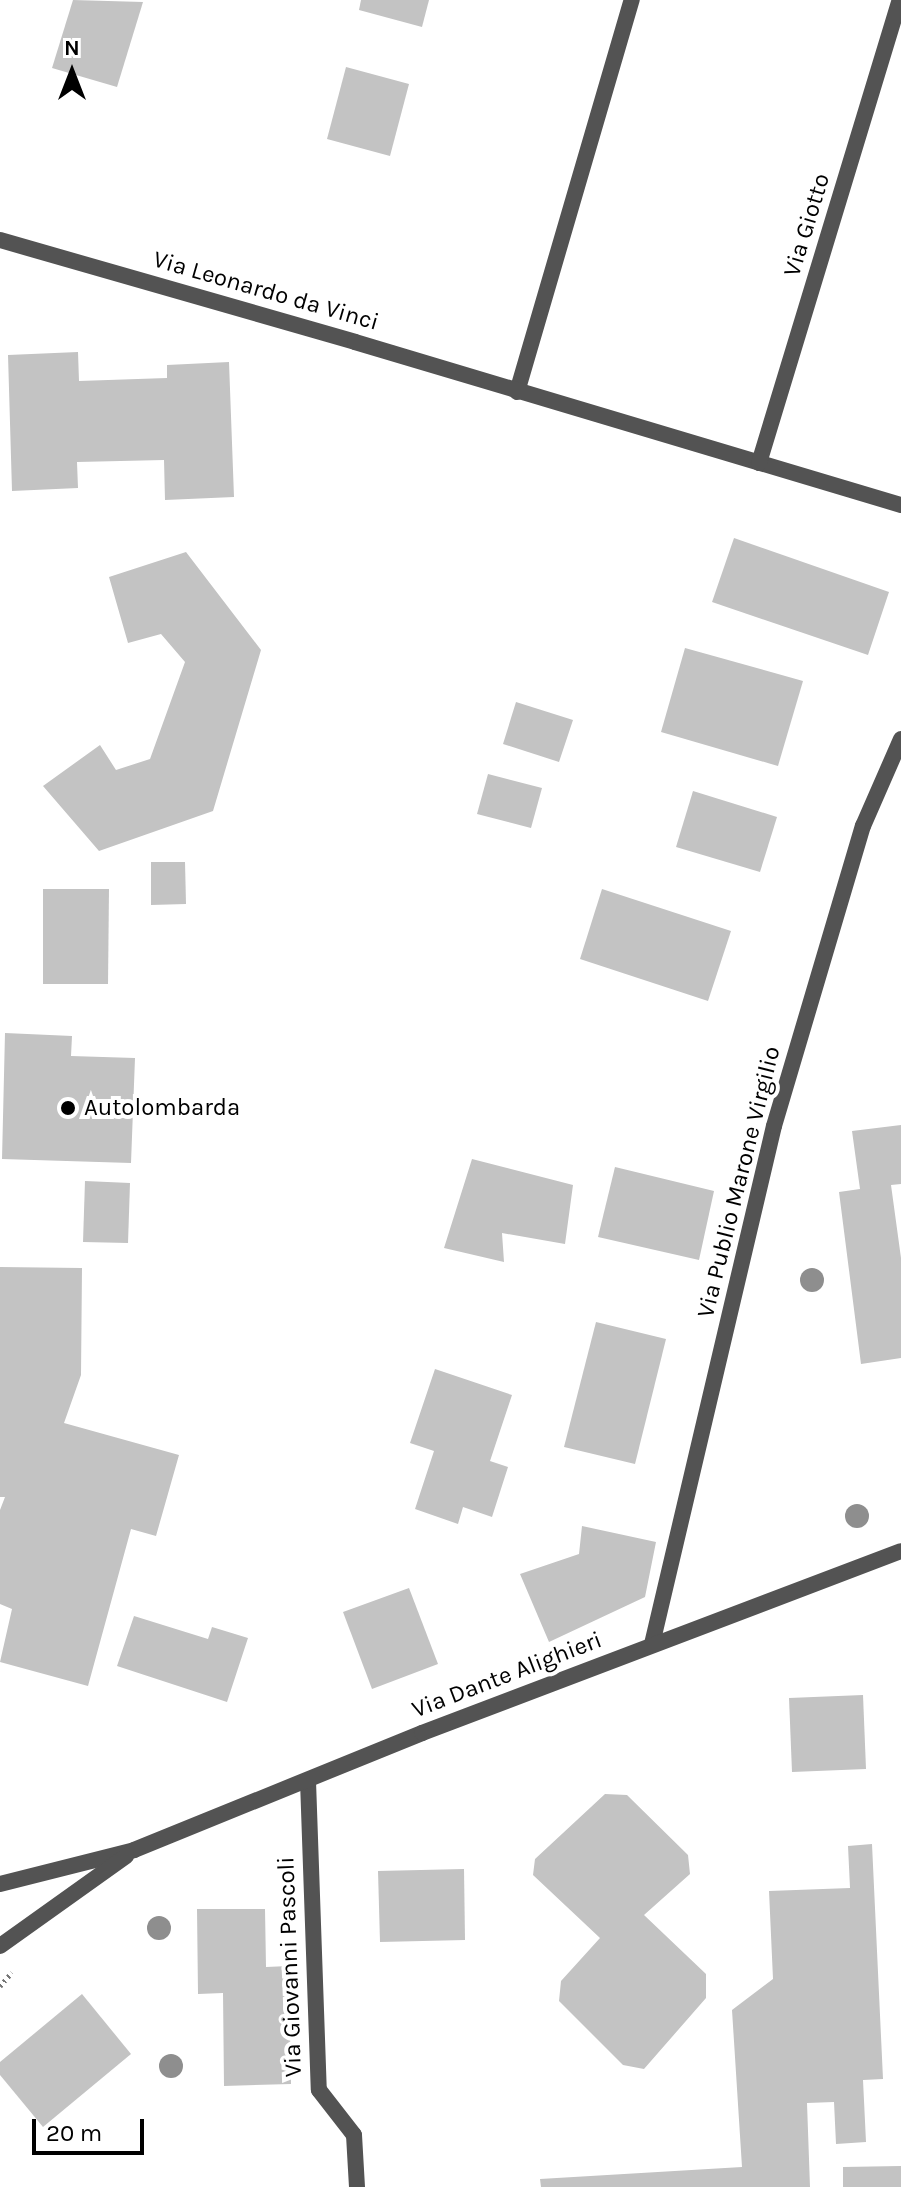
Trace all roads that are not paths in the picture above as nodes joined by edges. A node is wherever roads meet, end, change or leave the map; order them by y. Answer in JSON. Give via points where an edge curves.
{"nodes":[{"id":1,"x":632,"y":0,"type":"edge"},
{"id":2,"x":900,"y":0,"type":"edge"},
{"id":3,"x":0,"y":240,"type":"edge"},
{"id":4,"x":517,"y":392,"type":"junction"},
{"id":5,"x":759,"y":463,"type":"junction"},
{"id":6,"x":901,"y":505,"type":"edge"},
{"id":7,"x":901,"y":739,"type":"edge"},
{"id":8,"x":901,"y":1551,"type":"edge"},
{"id":9,"x":652,"y":1644,"type":"junction"},
{"id":10,"x":308,"y":1781,"type":"junction"},
{"id":11,"x":134,"y":1850,"type":"junction"},
{"id":12,"x":0,"y":1884,"type":"edge"},
{"id":13,"x":0,"y":1946,"type":"edge"},
{"id":14,"x":357,"y":2187,"type":"edge"}],
"edges":[{"from":1,"to":4,"type":"street"},
{"from":2,"to":5,"type":"street","name":"Via Giotto"},
{"from":3,"to":4,"type":"street","name":"Via Leonardo da Vinci"},
{"from":4,"to":5,"type":"street","name":"Via Leonardo da Vinci"},
{"from":5,"to":6,"type":"street","name":"Via Leonardo da Vinci"},
{"from":7,"to":9,"type":"street","name":"Via Publio Marone Virgilio","via":[[863,826],[774,1126]]},
{"from":8,"to":9,"type":"street","name":"Via Dante Alighieri"},
{"from":9,"to":10,"type":"street","name":"Via Dante Alighieri"},
{"from":10,"to":11,"type":"street","name":"Via Dante Alighieri"},
{"from":10,"to":14,"type":"street","name":"Via Giovanni Pascoli","via":[[319,2090],[354,2135]]},
{"from":11,"to":12,"type":"street","name":"Via Dante Alighieri"},
{"from":11,"to":13,"type":"street","name":"Via Dante Alighieri"}]}
